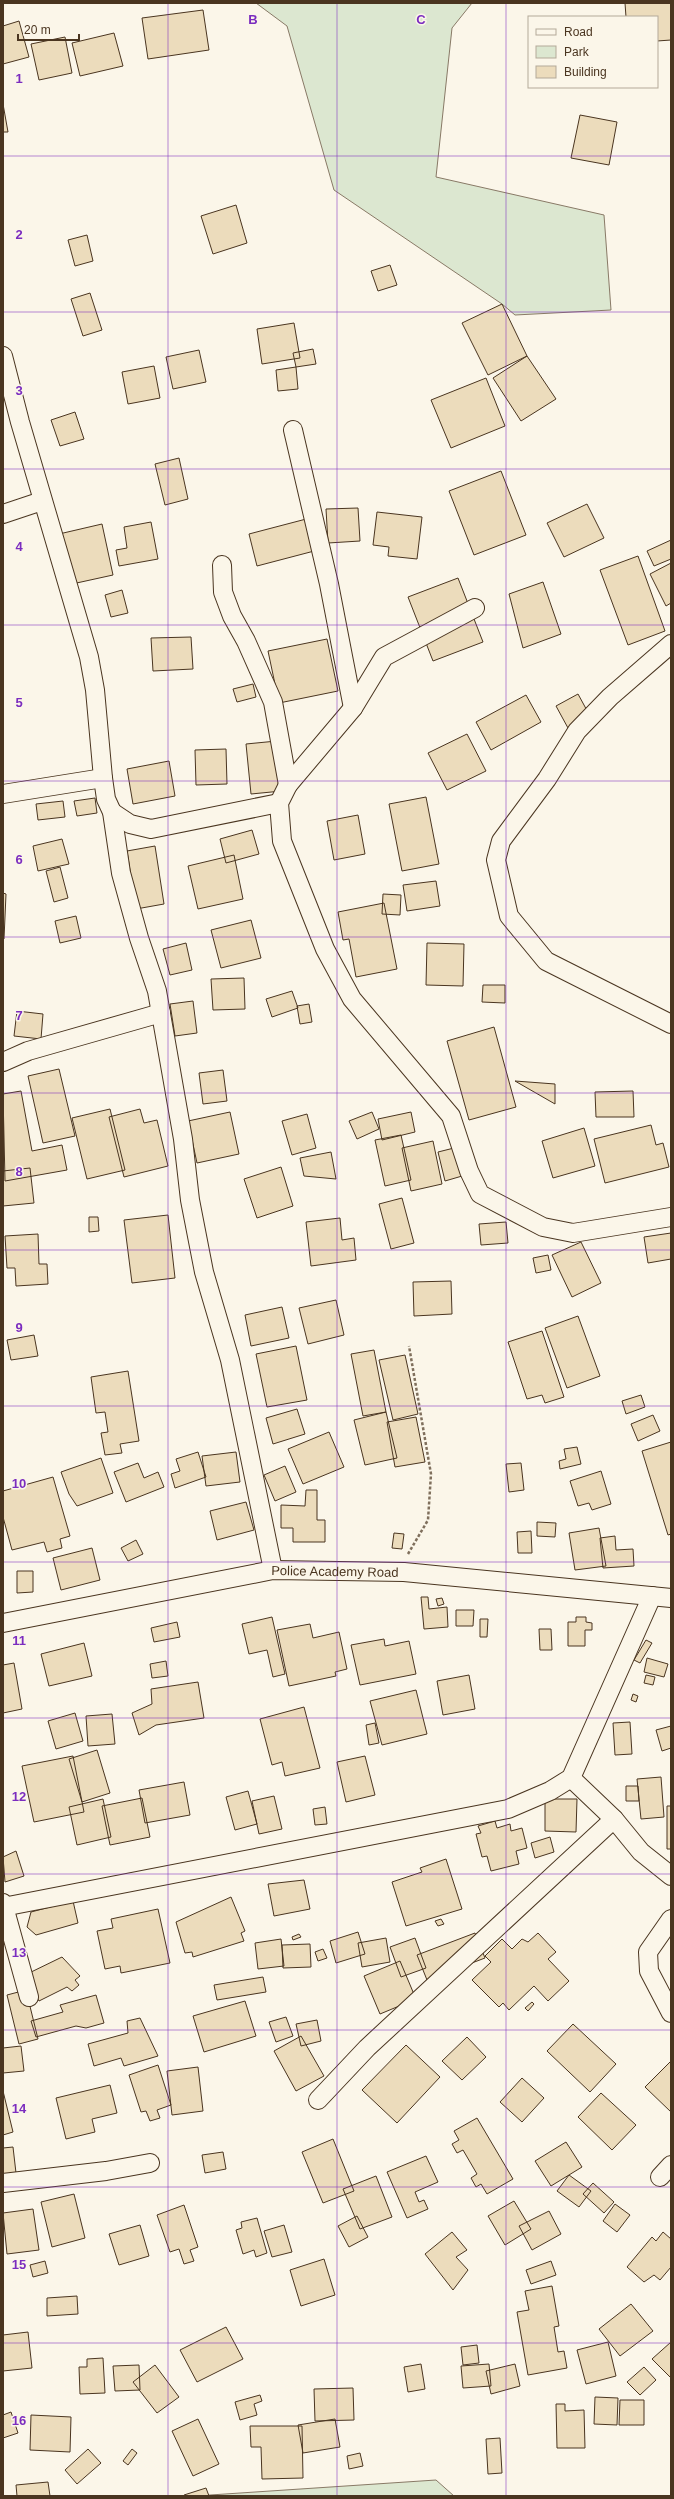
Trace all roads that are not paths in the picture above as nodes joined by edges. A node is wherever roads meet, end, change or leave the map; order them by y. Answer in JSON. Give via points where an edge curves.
{"nodes":[{"id":1,"x":3,"y":356,"type":"edge"},
{"id":2,"x":294,"y":430,"type":"dead end"},
{"id":3,"x":42,"y":501,"type":"junction"},
{"id":4,"x":3,"y":514,"type":"edge"},
{"id":5,"x":222,"y":565,"type":"dead end"},
{"id":6,"x":475,"y":608,"type":"dead end"},
{"id":7,"x":671,"y":644,"type":"edge"},
{"id":8,"x":353,"y":708,"type":"junction"},
{"id":9,"x":103,"y":778,"type":"junction"},
{"id":10,"x":288,"y":784,"type":"junction"},
{"id":11,"x":3,"y":794,"type":"edge"},
{"id":12,"x":279,"y":803,"type":"junction"},
{"id":13,"x":112,"y":812,"type":"junction"},
{"id":14,"x":161,"y":1013,"type":"junction"},
{"id":15,"x":671,"y":1024,"type":"edge"},
{"id":16,"x":3,"y":1062,"type":"edge"},
{"id":17,"x":671,"y":1217,"type":"edge"},
{"id":18,"x":273,"y":1570,"type":"junction"},
{"id":19,"x":652,"y":1596,"type":"junction"},
{"id":20,"x":671,"y":1598,"type":"edge"},
{"id":21,"x":3,"y":1622,"type":"edge"},
{"id":22,"x":571,"y":1778,"type":"junction"},
{"id":23,"x":614,"y":1819,"type":"junction"},
{"id":24,"x":671,"y":1876,"type":"edge"},
{"id":25,"x":3,"y":1906,"type":"edge"},
{"id":26,"x":671,"y":1919,"type":"edge"},
{"id":27,"x":29,"y":1997,"type":"dead end"},
{"id":28,"x":671,"y":2013,"type":"edge"},
{"id":29,"x":318,"y":2100,"type":"dead end"},
{"id":30,"x":150,"y":2163,"type":"dead end"},
{"id":31,"x":3,"y":2183,"type":"edge"}],
"edges":[{"from":1,"to":3,"type":"street"},
{"from":2,"to":8,"type":"street","via":[[329,584]]},
{"from":3,"to":4,"type":"street"},
{"from":3,"to":9,"type":"street","via":[[89,657],[95,690]]},
{"from":5,"to":10,"type":"street","via":[[223,592],[227,604],[273,702]]},
{"from":6,"to":8,"type":"street","via":[[384,657]]},
{"from":7,"to":15,"type":"street","via":[[610,697],[576,731],[547,780],[501,841],[496,860],[509,916],[546,961]]},
{"from":8,"to":10,"type":"street"},
{"from":9,"to":11,"type":"street"},
{"from":9,"to":13,"type":"street","via":[[106,799]]},
{"from":10,"to":12,"type":"street"},
{"from":12,"to":13,"type":"street","via":[[151,829],[130,824]]},
{"from":12,"to":17,"type":"street","via":[[282,841],[325,949],[352,999],[451,1116],[469,1171],[480,1194],[543,1227],[573,1234]]},
{"from":13,"to":14,"type":"street","via":[[121,873],[139,938],[158,990]]},
{"from":14,"to":16,"type":"street","via":[[28,1051]]},
{"from":14,"to":18,"type":"street","via":[[183,1138],[190,1200],[204,1272],[230,1360]]},
{"from":18,"to":19,"type":"street","name":"Police Academy Road","via":[[404,1572]]},
{"from":18,"to":21,"type":"street","name":"Police Academy Road"},
{"from":19,"to":20,"type":"street","name":"Police Academy Road"},
{"from":19,"to":22,"type":"street"},
{"from":22,"to":23,"type":"street"},
{"from":22,"to":25,"type":"street","via":[[550,1791],[508,1809]]},
{"from":23,"to":24,"type":"street","via":[[641,1852]]},
{"from":23,"to":29,"type":"street","via":[[367,2048]]},
{"from":25,"to":27,"type":"street"},
{"from":26,"to":28,"type":"street","via":[[648,1952],[649,1971]]},
{"from":30,"to":31,"type":"street"}]}
